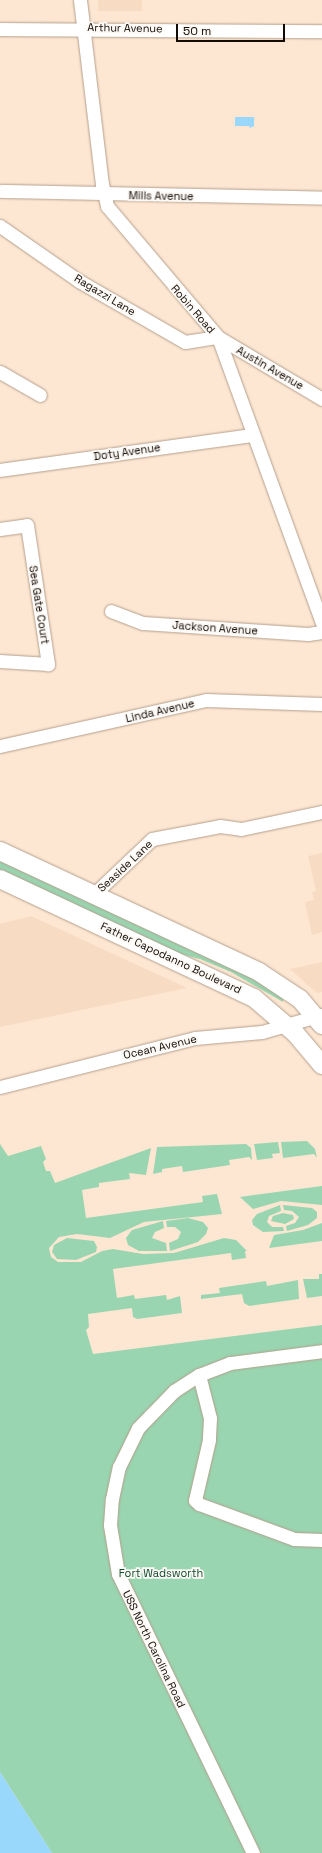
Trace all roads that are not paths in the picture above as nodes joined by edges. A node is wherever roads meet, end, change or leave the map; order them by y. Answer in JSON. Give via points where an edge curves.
{"nodes":[{"id":1,"x":80,"y":0,"type":"edge"},
{"id":2,"x":84,"y":28,"type":"junction"},
{"id":3,"x":0,"y":29,"type":"edge"},
{"id":4,"x":322,"y":31,"type":"edge"},
{"id":5,"x":0,"y":192,"type":"edge"},
{"id":6,"x":104,"y":195,"type":"junction"},
{"id":7,"x":322,"y":198,"type":"edge"},
{"id":8,"x":0,"y":226,"type":"edge"},
{"id":9,"x":218,"y":338,"type":"junction"},
{"id":10,"x":0,"y":372,"type":"edge"},
{"id":11,"x":40,"y":395,"type":"dead end"},
{"id":12,"x":322,"y":398,"type":"edge"},
{"id":13,"x":253,"y":435,"type":"junction"},
{"id":14,"x":0,"y":470,"type":"edge"},
{"id":15,"x":0,"y":529,"type":"edge"},
{"id":16,"x":111,"y":611,"type":"dead end"},
{"id":17,"x":322,"y":623,"type":"edge"},
{"id":18,"x":322,"y":632,"type":"edge"},
{"id":19,"x":0,"y":661,"type":"edge"},
{"id":20,"x":322,"y":704,"type":"edge"},
{"id":21,"x":0,"y":746,"type":"edge"},
{"id":22,"x":322,"y":812,"type":"edge"},
{"id":23,"x":0,"y":851,"type":"edge"},
{"id":24,"x":0,"y":879,"type":"edge"},
{"id":25,"x":93,"y":895,"type":"junction"},
{"id":26,"x":320,"y":1019,"type":"edge"},
{"id":27,"x":286,"y":1024,"type":"junction"},
{"id":28,"x":322,"y":1065,"type":"edge"},
{"id":29,"x":0,"y":1087,"type":"edge"},
{"id":30,"x":322,"y":1351,"type":"edge"},
{"id":31,"x":199,"y":1375,"type":"junction"},
{"id":32,"x":322,"y":1540,"type":"edge"},
{"id":33,"x":253,"y":1853,"type":"edge"}],
"edges":[{"from":1,"to":2,"type":"street","name":"Robin Road"},
{"from":2,"to":3,"type":"street","name":"Arthur Avenue"},
{"from":2,"to":4,"type":"street","name":"Arthur Avenue"},
{"from":2,"to":6,"type":"street","name":"Robin Road"},
{"from":5,"to":6,"type":"street","name":"Mills Avenue"},
{"from":6,"to":7,"type":"street","name":"Mills Avenue"},
{"from":6,"to":9,"type":"street","name":"Robin Road","via":[[111,213]]},
{"from":8,"to":9,"type":"street","name":"Ragazzi Lane","via":[[80,281],[185,342]]},
{"from":9,"to":12,"type":"street","name":"Austin Avenue"},
{"from":9,"to":13,"type":"street","name":"Robin Road"},
{"from":10,"to":11,"type":"street"},
{"from":13,"to":14,"type":"street","name":"Doty Avenue"},
{"from":13,"to":17,"type":"street","name":"Robin Road"},
{"from":15,"to":19,"type":"street","name":"Sea Gate Court","via":[[27,525],[48,664]]},
{"from":16,"to":18,"type":"street","name":"Jackson Avenue","via":[[143,623],[308,634]]},
{"from":20,"to":21,"type":"street","name":"Linda Avenue","via":[[206,700]]},
{"from":22,"to":25,"type":"street","name":"Seaside Lane","via":[[241,829],[220,826],[152,839]]},
{"from":23,"to":25,"type":"main road"},
{"from":24,"to":27,"type":"main road","name":"Father Capodanno Boulevard","via":[[243,991],[266,1005]]},
{"from":25,"to":26,"type":"main road","via":[[259,972],[300,999]]},
{"from":26,"to":27,"type":"street","name":"Ocean Avenue"},
{"from":27,"to":28,"type":"main road","name":"Father Capodanno Boulevard"},
{"from":27,"to":29,"type":"street","name":"Ocean Avenue","via":[[245,1034],[195,1038]]},
{"from":30,"to":31,"type":"street","name":"USS North Carolina Road","via":[[230,1363]]},
{"from":31,"to":32,"type":"street","via":[[210,1418],[209,1440],[195,1500],[199,1504],[294,1539]]},
{"from":31,"to":33,"type":"street","name":"USS North Carolina Road","via":[[155,1409],[138,1428],[126,1450],[112,1499],[112,1550],[118,1574]]}]}
